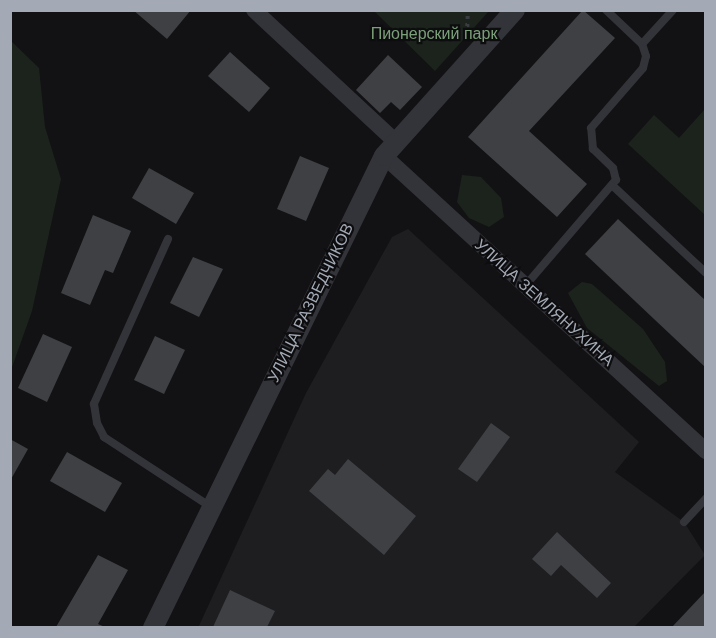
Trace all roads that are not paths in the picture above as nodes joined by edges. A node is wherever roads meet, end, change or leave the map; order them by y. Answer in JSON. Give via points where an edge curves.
{"nodes":[{"id":1,"x":254,"y":10,"type":"edge"},
{"id":2,"x":515,"y":10,"type":"edge"},
{"id":3,"x":606,"y":10,"type":"edge"},
{"id":4,"x":673,"y":10,"type":"edge"},
{"id":5,"x":642,"y":44,"type":"junction"},
{"id":6,"x":389,"y":148,"type":"junction"},
{"id":7,"x":613,"y":186,"type":"junction"},
{"id":8,"x":168,"y":239,"type":"dead end"},
{"id":9,"x":705,"y":273,"type":"edge"},
{"id":10,"x":525,"y":286,"type":"junction"},
{"id":11,"x":705,"y":451,"type":"edge"},
{"id":12,"x":705,"y":498,"type":"edge"},
{"id":13,"x":211,"y":507,"type":"junction"},
{"id":14,"x":684,"y":522,"type":"dead end"},
{"id":15,"x":153,"y":627,"type":"edge"}],
"edges":[{"from":1,"to":6,"type":"street","name":"УЛИЦА ЗЕМЛЯНУХИНА"},
{"from":2,"to":6,"type":"street","name":"УЛИЦА РАЗВЕДЧИКОВ"},
{"from":3,"to":5,"type":"lane"},
{"from":4,"to":5,"type":"lane"},
{"from":5,"to":7,"type":"lane","via":[[643,68],[591,128],[593,149],[616,175]]},
{"from":6,"to":10,"type":"street","name":"УЛИЦА ЗЕМЛЯНУХИНА"},
{"from":6,"to":13,"type":"street","name":"УЛИЦА РАЗВЕДЧИКОВ"},
{"from":7,"to":9,"type":"lane"},
{"from":7,"to":10,"type":"lane"},
{"from":8,"to":13,"type":"lane","via":[[94,404],[97,423],[104,437]]},
{"from":10,"to":11,"type":"street","name":"УЛИЦА ЗЕМЛЯНУХИНА"},
{"from":12,"to":14,"type":"lane"},
{"from":13,"to":15,"type":"street","name":"УЛИЦА РАЗВЕДЧИКОВ"}]}
